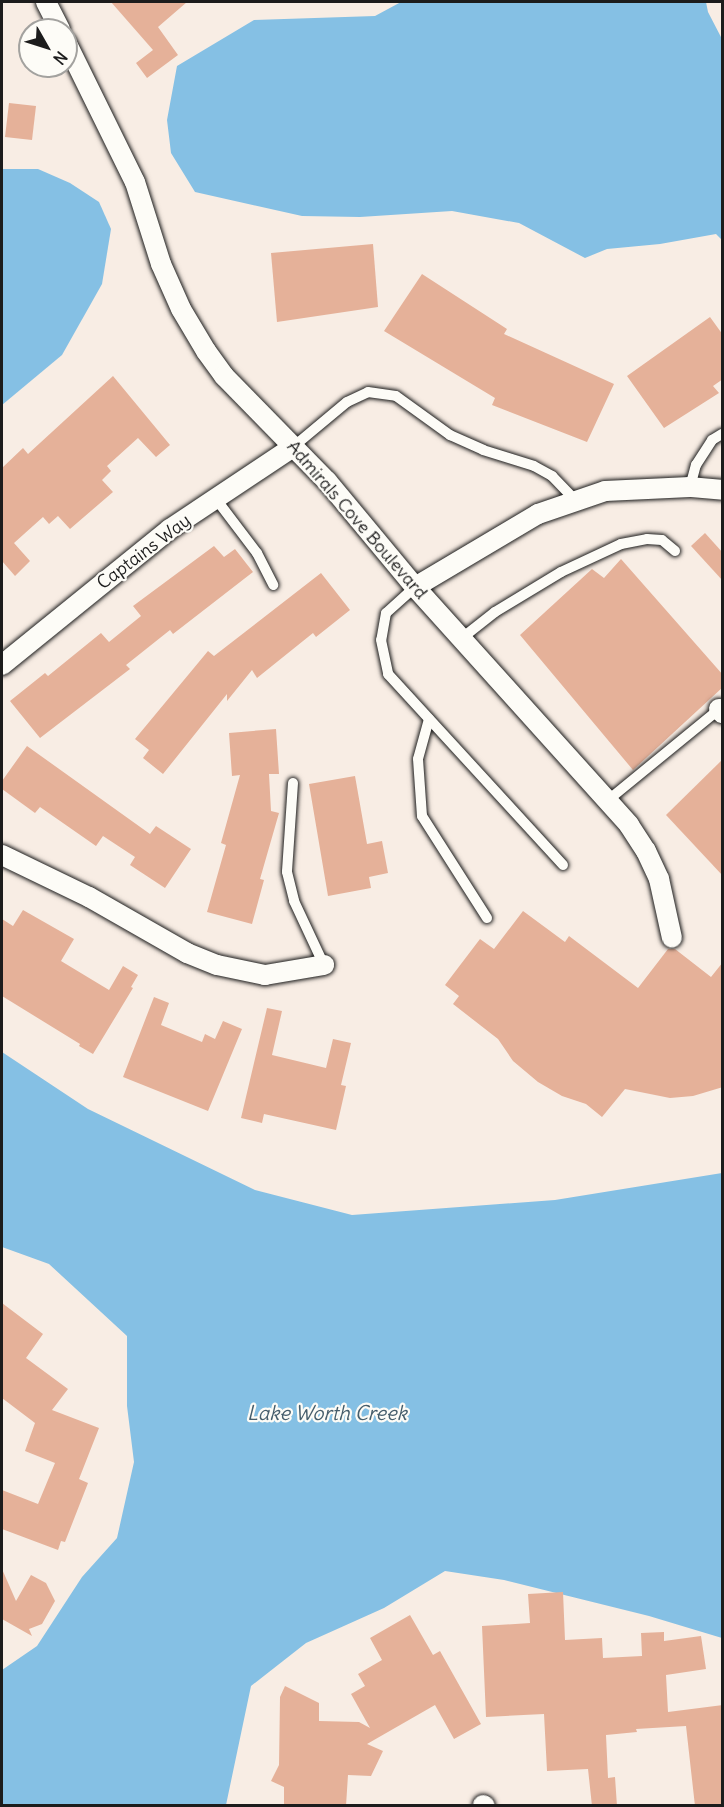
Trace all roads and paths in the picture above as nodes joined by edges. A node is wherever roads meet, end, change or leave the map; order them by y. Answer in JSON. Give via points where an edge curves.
{"nodes":[{"id":1,"x":46,"y":2,"type":"edge"},
{"id":2,"x":54,"y":18,"type":"edge"},
{"id":3,"x":78,"y":66,"type":"edge"},
{"id":4,"x":723,"y":434,"type":"edge"},
{"id":5,"x":293,"y":447,"type":"junction"},
{"id":6,"x":690,"y":487,"type":"junction"},
{"id":7,"x":723,"y":490,"type":"edge"},
{"id":8,"x":216,"y":499,"type":"junction"},
{"id":9,"x":576,"y":501,"type":"junction"},
{"id":10,"x":675,"y":551,"type":"dead end"},
{"id":11,"x":273,"y":585,"type":"dead end"},
{"id":12,"x":416,"y":587,"type":"junction"},
{"id":13,"x":462,"y":638,"type":"junction"},
{"id":14,"x":2,"y":665,"type":"edge"},
{"id":15,"x":721,"y":710,"type":"edge"},
{"id":16,"x":429,"y":719,"type":"junction"},
{"id":17,"x":293,"y":783,"type":"dead end"},
{"id":18,"x":607,"y":801,"type":"junction"},
{"id":19,"x":2,"y":855,"type":"edge"},
{"id":20,"x":563,"y":865,"type":"dead end"},
{"id":21,"x":487,"y":918,"type":"dead end"},
{"id":22,"x":672,"y":938,"type":"dead end"},
{"id":23,"x":324,"y":965,"type":"joint"}],
"edges":[{"from":1,"to":2,"type":"street"},
{"from":3,"to":5,"type":"street","name":"Admirals Cove Boulevard","via":[[135,182],[161,264],[181,309],[224,376]]},
{"from":4,"to":6,"type":"lane","via":[[712,440],[696,465]]},
{"from":5,"to":8,"type":"street","name":"Captains Way"},
{"from":5,"to":9,"type":"lane","via":[[347,402],[369,392],[396,396],[450,435],[552,476]]},
{"from":5,"to":12,"type":"street","name":"Admirals Cove Boulevard","via":[[327,480]]},
{"from":6,"to":7,"type":"street"},
{"from":6,"to":9,"type":"street","via":[[605,491]]},
{"from":8,"to":11,"type":"lane","via":[[257,553]]},
{"from":8,"to":14,"type":"street","name":"Captains Way","via":[[170,529]]},
{"from":9,"to":12,"type":"street","via":[[538,514]]},
{"from":10,"to":13,"type":"lane","via":[[662,540],[647,538],[621,544],[561,572],[495,612]]},
{"from":12,"to":13,"type":"street","name":"Admirals Cove Boulevard"},
{"from":12,"to":16,"type":"lane","via":[[386,613],[381,640],[388,674]]},
{"from":13,"to":18,"type":"street","name":"Admirals Cove Boulevard"},
{"from":15,"to":18,"type":"lane"},
{"from":16,"to":20,"type":"lane"},
{"from":16,"to":21,"type":"lane","via":[[418,759],[422,816]]},
{"from":17,"to":23,"type":"lane","via":[[287,872],[294,901]]},
{"from":18,"to":22,"type":"street","name":"Admirals Cove Boulevard","via":[[629,825],[648,855],[663,894]]},
{"from":19,"to":23,"type":"street","via":[[217,965],[265,975]]}]}
